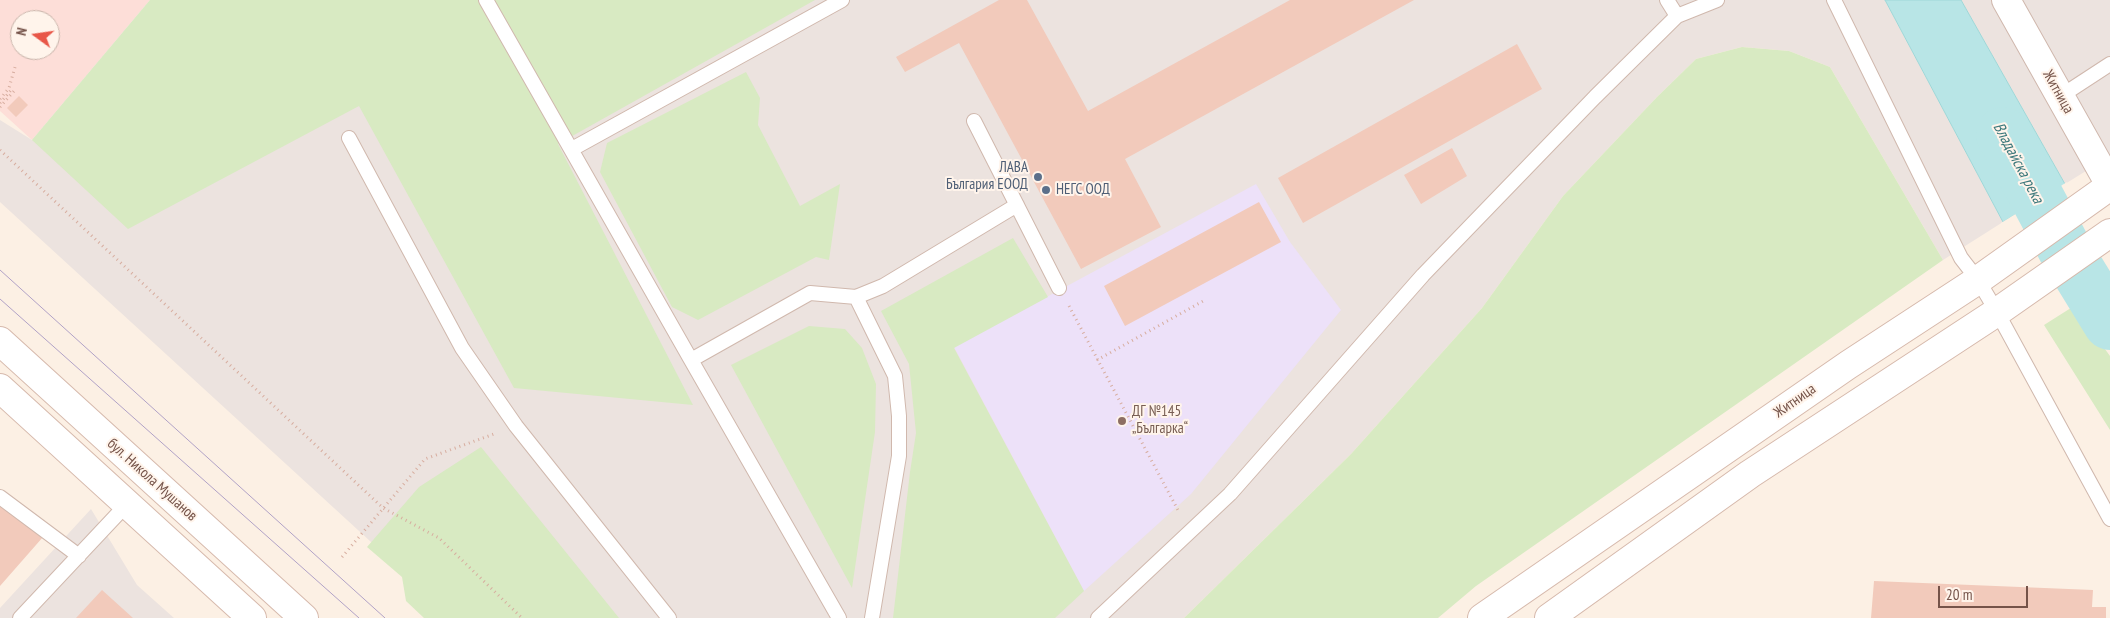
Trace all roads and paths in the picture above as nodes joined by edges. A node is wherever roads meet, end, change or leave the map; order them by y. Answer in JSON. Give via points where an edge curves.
{"nodes":[{"id":1,"x":486,"y":0,"type":"edge"},
{"id":2,"x":842,"y":0,"type":"edge"},
{"id":3,"x":1667,"y":0,"type":"edge"},
{"id":4,"x":1717,"y":0,"type":"edge"},
{"id":5,"x":1834,"y":0,"type":"edge"},
{"id":6,"x":2006,"y":0,"type":"edge"},
{"id":7,"x":1677,"y":16,"type":"junction"},
{"id":8,"x":2110,"y":64,"type":"edge"},
{"id":9,"x":14,"y":67,"type":"dead end"},
{"id":10,"x":2060,"y":96,"type":"junction"},
{"id":11,"x":0,"y":99,"type":"edge"},
{"id":12,"x":0,"y":103,"type":"edge"},
{"id":13,"x":0,"y":107,"type":"edge"},
{"id":14,"x":974,"y":121,"type":"dead end"},
{"id":15,"x":349,"y":138,"type":"dead end"},
{"id":16,"x":572,"y":149,"type":"junction"},
{"id":17,"x":0,"y":150,"type":"edge"},
{"id":18,"x":2105,"y":189,"type":"edge"},
{"id":19,"x":1017,"y":205,"type":"junction"},
{"id":20,"x":2110,"y":232,"type":"edge"},
{"id":21,"x":1978,"y":280,"type":"junction"},
{"id":22,"x":1059,"y":288,"type":"joint"},
{"id":23,"x":856,"y":297,"type":"junction"},
{"id":24,"x":1205,"y":300,"type":"dead end"},
{"id":25,"x":1997,"y":312,"type":"junction"},
{"id":26,"x":0,"y":342,"type":"edge"},
{"id":27,"x":692,"y":360,"type":"junction"},
{"id":28,"x":1098,"y":360,"type":"junction"},
{"id":29,"x":0,"y":388,"type":"edge"},
{"id":30,"x":516,"y":426,"type":"junction"},
{"id":31,"x":0,"y":497,"type":"edge"},
{"id":32,"x":128,"y":503,"type":"junction"},
{"id":33,"x":383,"y":508,"type":"junction"},
{"id":34,"x":1176,"y":508,"type":"dead end"},
{"id":35,"x":2110,"y":520,"type":"edge"},
{"id":36,"x":79,"y":556,"type":"junction"},
{"id":37,"x":342,"y":557,"type":"dead end"},
{"id":38,"x":20,"y":618,"type":"edge"},
{"id":39,"x":252,"y":618,"type":"edge"},
{"id":40,"x":304,"y":618,"type":"edge"},
{"id":41,"x":522,"y":618,"type":"edge"},
{"id":42,"x":669,"y":618,"type":"edge"},
{"id":43,"x":839,"y":618,"type":"edge"},
{"id":44,"x":872,"y":618,"type":"edge"},
{"id":45,"x":1098,"y":618,"type":"edge"},
{"id":46,"x":1482,"y":618,"type":"edge"},
{"id":47,"x":1548,"y":618,"type":"edge"}],
"edges":[{"from":1,"to":16,"type":"lane"},
{"from":2,"to":16,"type":"lane"},
{"from":3,"to":7,"type":"lane"},
{"from":4,"to":7,"type":"lane"},
{"from":5,"to":21,"type":"lane","via":[[1961,258]]},
{"from":6,"to":10,"type":"street","name":"Житница"},
{"from":7,"to":45,"type":"lane","via":[[1423,276],[1230,494]]},
{"from":8,"to":10,"type":"lane"},
{"from":9,"to":11,"type":"path","via":[[10,88]]},
{"from":10,"to":18,"type":"street","name":"Житница"},
{"from":12,"to":13,"type":"path","via":[[12,89],[14,91]]},
{"from":14,"to":19,"type":"lane"},
{"from":15,"to":30,"type":"lane","via":[[462,348]]},
{"from":16,"to":27,"type":"lane"},
{"from":17,"to":33,"type":"path"},
{"from":18,"to":21,"type":"street","name":"Житница"},
{"from":19,"to":22,"type":"lane"},
{"from":19,"to":23,"type":"lane","via":[[883,286]]},
{"from":20,"to":25,"type":"street"},
{"from":21,"to":25,"type":"lane"},
{"from":21,"to":46,"type":"street","name":"Житница","via":[[1848,365]]},
{"from":22,"to":28,"type":"path"},
{"from":23,"to":27,"type":"lane","via":[[810,292]]},
{"from":23,"to":44,"type":"lane","via":[[895,376],[899,416],[899,456]]},
{"from":24,"to":28,"type":"path"},
{"from":25,"to":35,"type":"lane"},
{"from":25,"to":47,"type":"street","via":[[1750,474]]},
{"from":26,"to":40,"type":"street","name":"бул. Никола Мушанов"},
{"from":27,"to":43,"type":"lane"},
{"from":28,"to":34,"type":"path"},
{"from":29,"to":32,"type":"street"},
{"from":30,"to":33,"type":"path","via":[[425,459]]},
{"from":30,"to":42,"type":"lane"},
{"from":31,"to":36,"type":"lane"},
{"from":32,"to":36,"type":"lane"},
{"from":32,"to":39,"type":"street"},
{"from":33,"to":37,"type":"path"},
{"from":33,"to":41,"type":"path","via":[[439,538]]},
{"from":36,"to":38,"type":"lane"}]}
